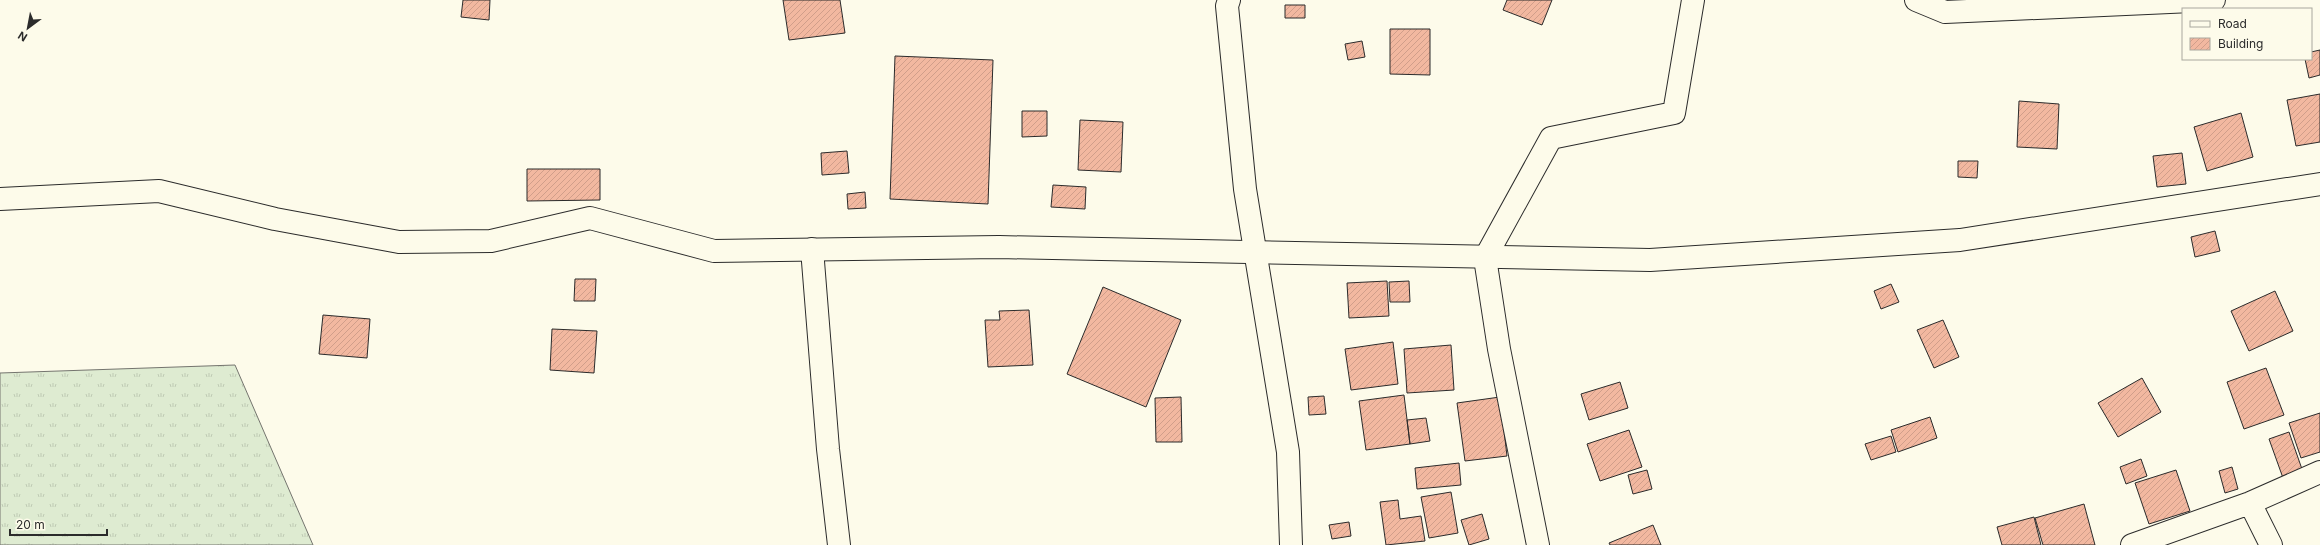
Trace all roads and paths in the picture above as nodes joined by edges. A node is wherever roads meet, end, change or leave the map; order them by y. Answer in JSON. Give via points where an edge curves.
{"nodes":[{"id":1,"x":1229,"y":0,"type":"edge"},
{"id":2,"x":1693,"y":0,"type":"edge"},
{"id":3,"x":1916,"y":0,"type":"edge"},
{"id":4,"x":2214,"y":0,"type":"edge"},
{"id":5,"x":2320,"y":184,"type":"edge"},
{"id":6,"x":0,"y":199,"type":"edge"},
{"id":7,"x":812,"y":249,"type":"junction"},
{"id":8,"x":1255,"y":254,"type":"junction"},
{"id":9,"x":1485,"y":258,"type":"junction"},
{"id":10,"x":2320,"y":472,"type":"edge"},
{"id":11,"x":2250,"y":503,"type":"junction"},
{"id":12,"x":839,"y":545,"type":"edge"},
{"id":13,"x":1291,"y":545,"type":"edge"},
{"id":14,"x":1538,"y":545,"type":"edge"},
{"id":15,"x":2132,"y":545,"type":"edge"},
{"id":16,"x":2271,"y":545,"type":"edge"}],
"edges":[{"from":1,"to":8,"type":"street","via":[[1227,6],[1245,189]]},
{"from":2,"to":9,"type":"street","via":[[1674,113],[1551,138]]},
{"from":3,"to":4,"type":"street","via":[[1945,12]]},
{"from":5,"to":9,"type":"street","via":[[1960,240],[1650,260]]},
{"from":6,"to":7,"type":"street","via":[[159,191],[276,219],[399,242],[491,241],[590,218],[714,251]]},
{"from":7,"to":8,"type":"street","via":[[999,247]]},
{"from":7,"to":12,"type":"street","via":[[828,449]]},
{"from":8,"to":9,"type":"street"},
{"from":8,"to":13,"type":"street","via":[[1288,452]]},
{"from":9,"to":14,"type":"street","via":[[1498,349]]},
{"from":10,"to":11,"type":"street"},
{"from":11,"to":15,"type":"street"},
{"from":11,"to":16,"type":"street"}]}
